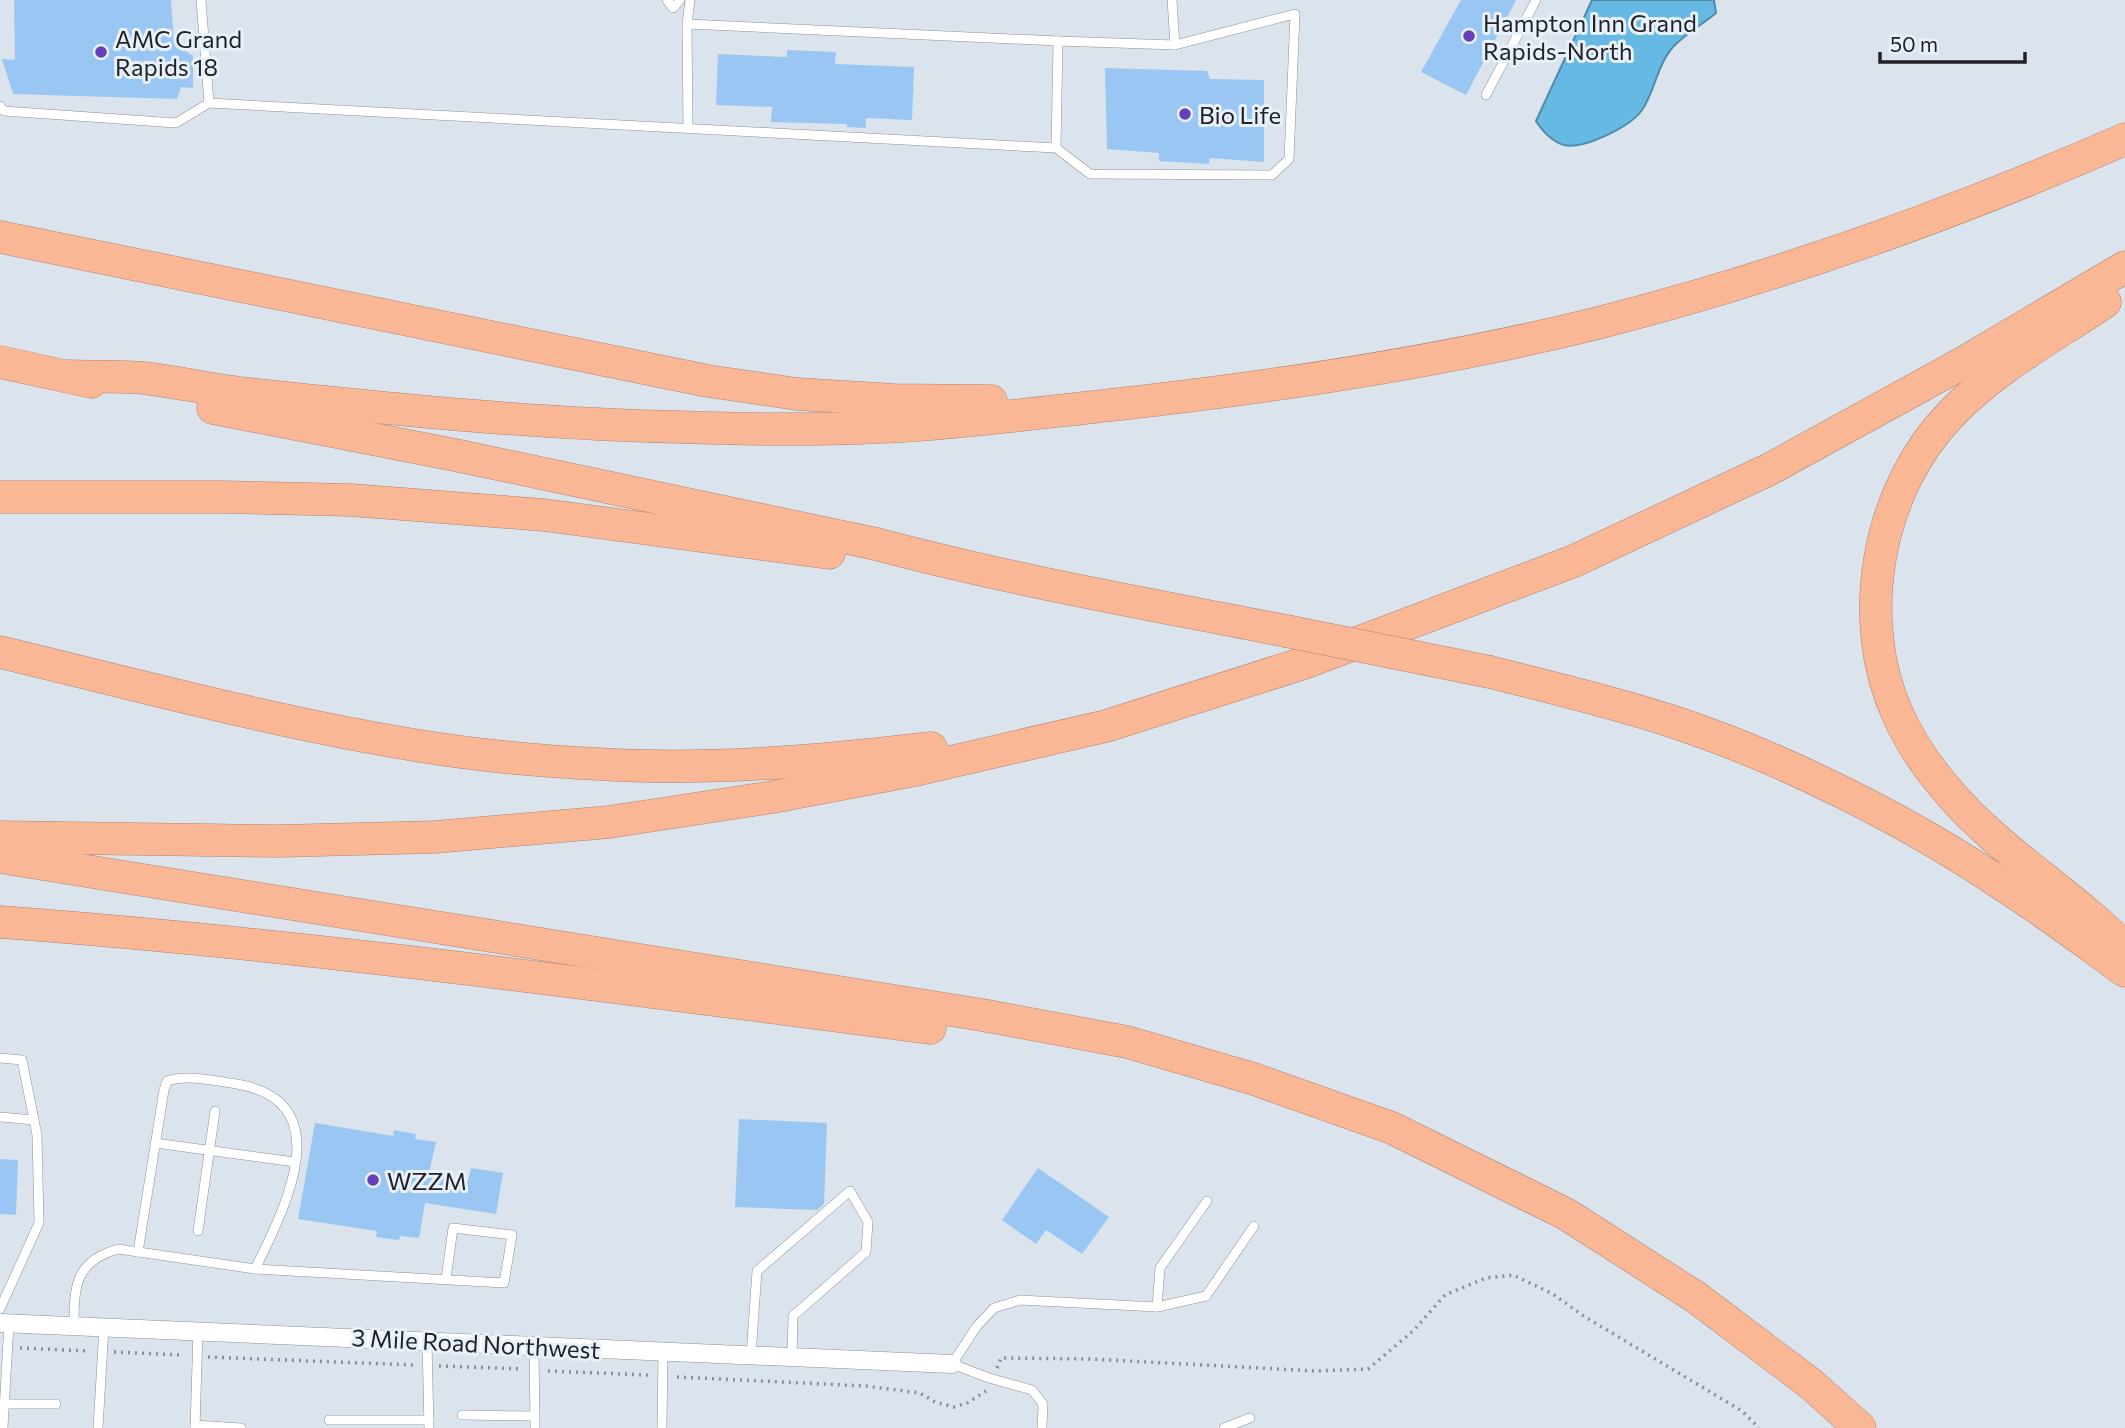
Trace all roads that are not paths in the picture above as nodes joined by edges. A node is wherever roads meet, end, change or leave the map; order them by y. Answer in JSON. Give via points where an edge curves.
{"nodes":[{"id":1,"x":201,"y":0,"type":"edge"},
{"id":2,"x":667,"y":0,"type":"edge"},
{"id":3,"x":680,"y":0,"type":"edge"},
{"id":4,"x":690,"y":0,"type":"edge"},
{"id":5,"x":1172,"y":0,"type":"edge"},
{"id":6,"x":1536,"y":0,"type":"edge"},
{"id":7,"x":687,"y":24,"type":"junction"},
{"id":8,"x":1058,"y":41,"type":"junction"},
{"id":9,"x":1175,"y":44,"type":"junction"},
{"id":10,"x":1486,"y":95,"type":"dead end"},
{"id":11,"x":209,"y":103,"type":"junction"},
{"id":12,"x":0,"y":106,"type":"edge"},
{"id":13,"x":688,"y":128,"type":"junction"},
{"id":14,"x":2125,"y":139,"type":"edge"},
{"id":15,"x":1056,"y":148,"type":"junction"},
{"id":16,"x":0,"y":237,"type":"edge"},
{"id":17,"x":2125,"y":267,"type":"edge"},
{"id":18,"x":2125,"y":289,"type":"edge"},
{"id":19,"x":0,"y":362,"type":"edge"},
{"id":20,"x":70,"y":376,"type":"junction"},
{"id":21,"x":1161,"y":399,"type":"junction"},
{"id":22,"x":0,"y":497,"type":"edge"},
{"id":23,"x":929,"y":558,"type":"junction"},
{"id":24,"x":0,"y":652,"type":"edge"},
{"id":25,"x":1106,"y":726,"type":"junction"},
{"id":26,"x":0,"y":837,"type":"edge"},
{"id":27,"x":0,"y":857,"type":"edge"},
{"id":28,"x":0,"y":922,"type":"edge"},
{"id":29,"x":2125,"y":948,"type":"edge"},
{"id":30,"x":2125,"y":971,"type":"edge"},
{"id":31,"x":1127,"y":1042,"type":"junction"},
{"id":32,"x":0,"y":1058,"type":"edge"},
{"id":33,"x":215,"y":1111,"type":"dead end"},
{"id":34,"x":0,"y":1117,"type":"edge"},
{"id":35,"x":33,"y":1119,"type":"junction"},
{"id":36,"x":155,"y":1143,"type":"junction"},
{"id":37,"x":210,"y":1150,"type":"junction"},
{"id":38,"x":295,"y":1162,"type":"junction"},
{"id":39,"x":1207,"y":1201,"type":"dead end"},
{"id":40,"x":1254,"y":1226,"type":"dead end"},
{"id":41,"x":198,"y":1231,"type":"dead end"},
{"id":42,"x":138,"y":1252,"type":"junction"},
{"id":43,"x":255,"y":1269,"type":"junction"},
{"id":44,"x":446,"y":1279,"type":"junction"},
{"id":45,"x":1157,"y":1307,"type":"junction"},
{"id":46,"x":3,"y":1318,"type":"edge"},
{"id":47,"x":74,"y":1325,"type":"junction"},
{"id":48,"x":104,"y":1327,"type":"junction"},
{"id":49,"x":198,"y":1331,"type":"junction"},
{"id":50,"x":427,"y":1341,"type":"junction"},
{"id":51,"x":534,"y":1346,"type":"junction"},
{"id":52,"x":663,"y":1351,"type":"junction"},
{"id":53,"x":751,"y":1355,"type":"junction"},
{"id":54,"x":792,"y":1357,"type":"junction"},
{"id":55,"x":953,"y":1364,"type":"junction"},
{"id":56,"x":4,"y":1404,"type":"junction"},
{"id":57,"x":56,"y":1404,"type":"dead end"},
{"id":58,"x":462,"y":1415,"type":"dead end"},
{"id":59,"x":535,"y":1416,"type":"junction"},
{"id":60,"x":1250,"y":1418,"type":"dead end"},
{"id":61,"x":329,"y":1420,"type":"dead end"},
{"id":62,"x":429,"y":1424,"type":"edge"},
{"id":63,"x":195,"y":1427,"type":"edge"},
{"id":64,"x":3,"y":1428,"type":"edge"},
{"id":65,"x":98,"y":1428,"type":"edge"},
{"id":66,"x":241,"y":1428,"type":"edge"},
{"id":67,"x":535,"y":1428,"type":"edge"},
{"id":68,"x":662,"y":1428,"type":"edge"},
{"id":69,"x":1042,"y":1428,"type":"edge"},
{"id":70,"x":1224,"y":1428,"type":"edge"},
{"id":71,"x":1860,"y":1428,"type":"edge"}],
"edges":[{"from":1,"to":11,"type":"lane"},
{"from":2,"to":3,"type":"lane","via":[[673,8]]},
{"from":4,"to":7,"type":"lane"},
{"from":5,"to":9,"type":"lane"},
{"from":6,"to":10,"type":"lane"},
{"from":7,"to":8,"type":"lane"},
{"from":7,"to":13,"type":"lane"},
{"from":8,"to":9,"type":"lane"},
{"from":8,"to":15,"type":"lane"},
{"from":9,"to":15,"type":"lane","via":[[1295,14],[1289,159],[1272,175],[1090,174]]},
{"from":11,"to":12,"type":"lane","via":[[176,124],[4,111]]},
{"from":11,"to":13,"type":"lane"},
{"from":13,"to":15,"type":"lane"},
{"from":14,"to":21,"type":"highway","via":[[1916,224],[1675,302],[1379,369]]},
{"from":16,"to":21,"type":"highway","via":[[524,345],[772,390],[894,400]]},
{"from":17,"to":25,"type":"highway","via":[[1770,469],[1574,561],[1304,663]]},
{"from":18,"to":29,"type":"highway","via":[[1997,374],[1952,412],[1929,440],[1904,483],[1887,526],[1877,580],[1876,618],[1891,696],[1906,732],[1931,771],[1981,825]]},
{"from":19,"to":20,"type":"highway"},
{"from":20,"to":21,"type":"highway","via":[[139,378],[438,413],[680,428],[948,423]]},
{"from":20,"to":23,"type":"highway","via":[[128,392],[455,454]]},
{"from":22,"to":23,"type":"highway","via":[[351,500],[592,520],[861,557]]},
{"from":23,"to":30,"type":"highway","bridge":true,"via":[[1490,672],[1681,724],[1823,784],[1958,856]]},
{"from":24,"to":25,"type":"highway","via":[[310,726],[416,746],[600,765],[808,762]]},
{"from":25,"to":26,"type":"highway","via":[[920,769],[596,824],[279,841]]},
{"from":27,"to":31,"type":"highway"},
{"from":28,"to":31,"type":"highway","via":[[313,950],[996,1037]]},
{"from":31,"to":71,"type":"highway","via":[[1254,1079],[1392,1128],[1566,1214],[1697,1298],[1811,1384]]},
{"from":32,"to":35,"type":"lane","via":[[22,1060]]},
{"from":33,"to":37,"type":"lane"},
{"from":34,"to":35,"type":"lane"},
{"from":35,"to":46,"type":"lane","via":[[39,1223]]},
{"from":36,"to":37,"type":"lane"},
{"from":36,"to":38,"type":"lane","via":[[167,1081],[179,1077],[235,1084],[262,1089],[288,1111],[295,1123]]},
{"from":36,"to":42,"type":"lane"},
{"from":37,"to":38,"type":"lane"},
{"from":37,"to":41,"type":"lane"},
{"from":38,"to":43,"type":"lane","via":[[280,1219]]},
{"from":39,"to":45,"type":"lane","via":[[1160,1268]]},
{"from":40,"to":45,"type":"lane","via":[[1206,1296]]},
{"from":42,"to":43,"type":"lane"},
{"from":42,"to":47,"type":"lane","via":[[118,1249],[89,1263],[76,1285]]},
{"from":43,"to":44,"type":"lane"},
{"from":44,"to":44,"type":"lane","via":[[504,1283],[512,1235],[453,1228]]},
{"from":45,"to":55,"type":"lane","via":[[1020,1300],[994,1308]]},
{"from":46,"to":47,"type":"street","name":"3 Mile Road Northwest"},
{"from":46,"to":56,"type":"lane"},
{"from":47,"to":48,"type":"street","name":"3 Mile Road Northwest"},
{"from":48,"to":49,"type":"street","name":"3 Mile Road Northwest"},
{"from":48,"to":65,"type":"lane"},
{"from":49,"to":50,"type":"street","name":"3 Mile Road Northwest"},
{"from":49,"to":63,"type":"lane"},
{"from":50,"to":51,"type":"street","name":"3 Mile Road Northwest"},
{"from":50,"to":62,"type":"lane"},
{"from":51,"to":52,"type":"street","name":"3 Mile Road Northwest"},
{"from":51,"to":59,"type":"lane"},
{"from":52,"to":53,"type":"street","name":"3 Mile Road Northwest"},
{"from":52,"to":68,"type":"lane"},
{"from":53,"to":54,"type":"street","name":"3 Mile Road Northwest"},
{"from":53,"to":54,"type":"lane","via":[[757,1271],[850,1191],[868,1222],[866,1252],[793,1316]]},
{"from":54,"to":55,"type":"street","name":"3 Mile Road Northwest"},
{"from":55,"to":69,"type":"lane","via":[[1032,1390],[1042,1404]]},
{"from":56,"to":57,"type":"lane"},
{"from":56,"to":64,"type":"lane"},
{"from":58,"to":59,"type":"lane"},
{"from":59,"to":67,"type":"lane"},
{"from":60,"to":70,"type":"lane"},
{"from":61,"to":62,"type":"lane"},
{"from":63,"to":66,"type":"lane"}]}
